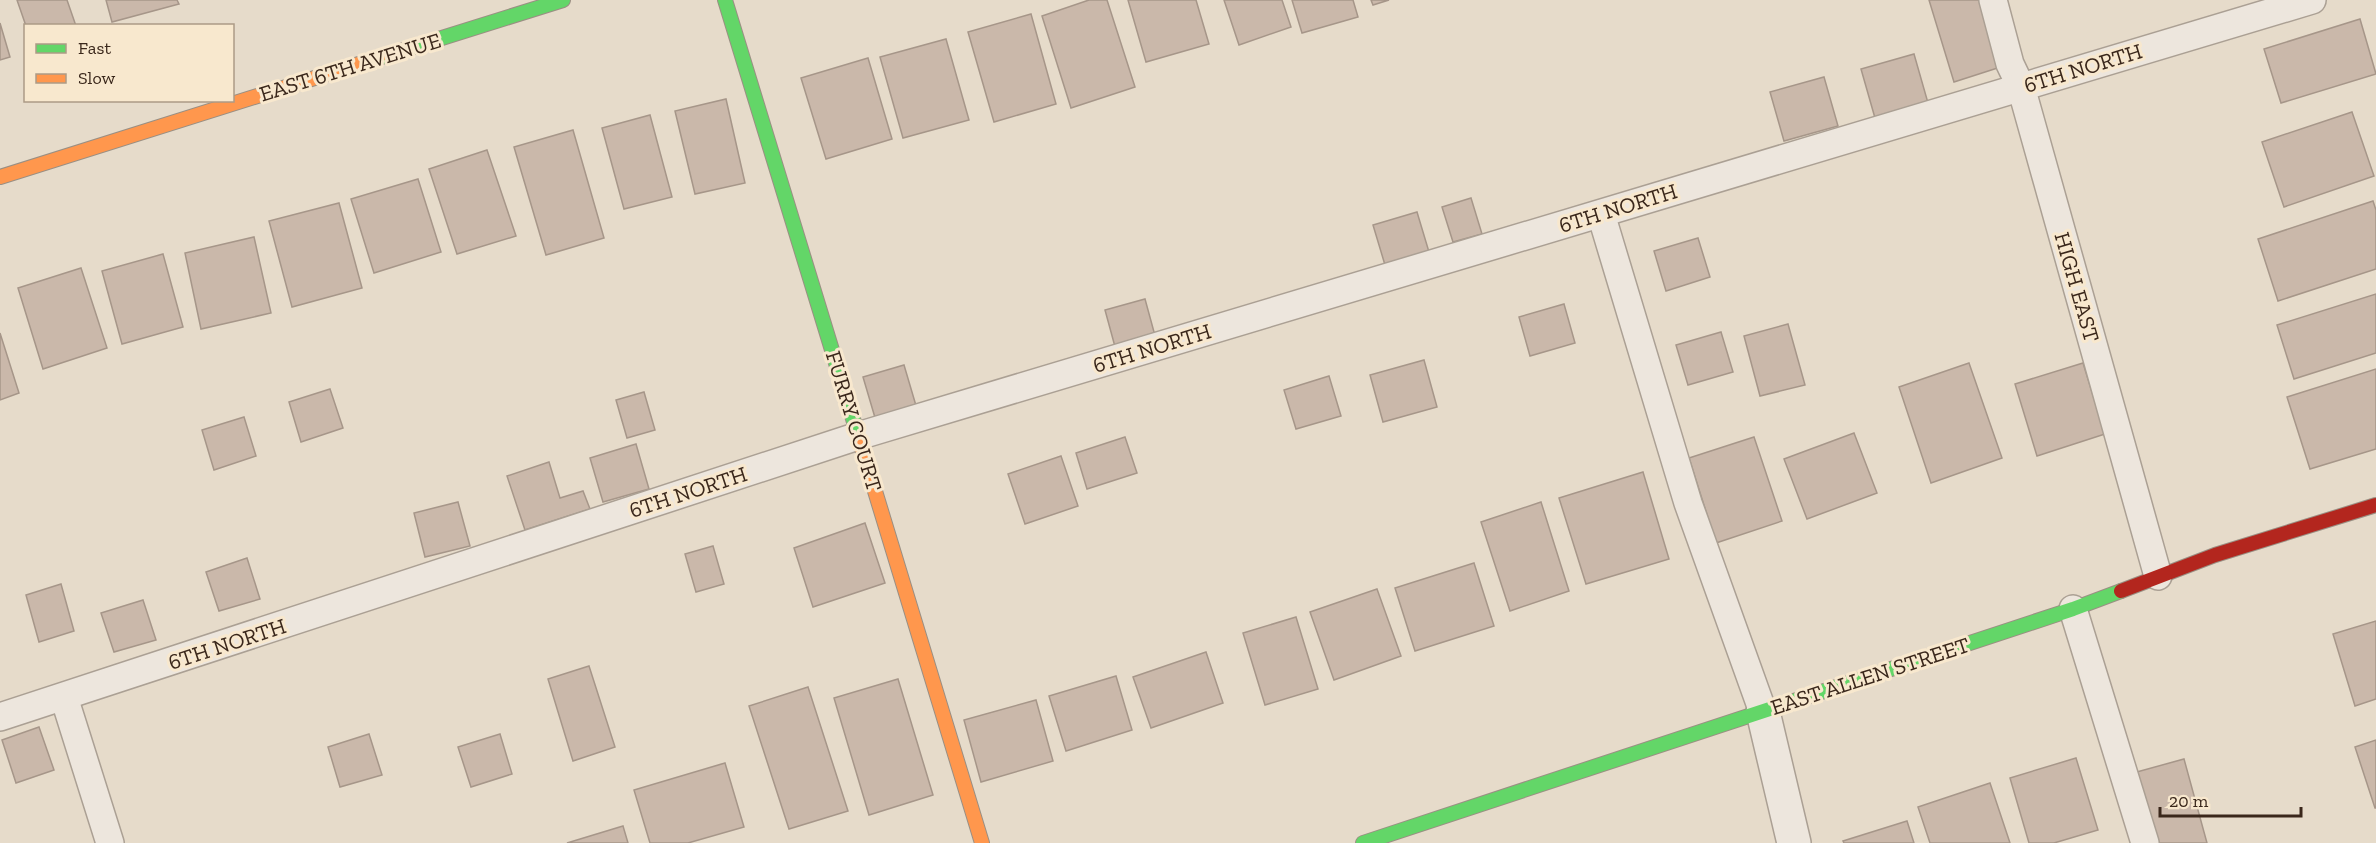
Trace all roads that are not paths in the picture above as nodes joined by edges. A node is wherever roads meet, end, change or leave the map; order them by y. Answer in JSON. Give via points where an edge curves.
{"nodes":[{"id":1,"x":563,"y":0,"type":"edge"},
{"id":2,"x":725,"y":0,"type":"edge"},
{"id":3,"x":1993,"y":0,"type":"edge"},
{"id":4,"x":2312,"y":0,"type":"edge"},
{"id":5,"x":2021,"y":87,"type":"junction"},
{"id":6,"x":0,"y":177,"type":"edge"},
{"id":7,"x":1601,"y":214,"type":"junction"},
{"id":8,"x":858,"y":436,"type":"junction"},
{"id":9,"x":2376,"y":505,"type":"edge"},
{"id":10,"x":2158,"y":576,"type":"junction"},
{"id":11,"x":2073,"y":609,"type":"junction"},
{"id":12,"x":64,"y":697,"type":"junction"},
{"id":13,"x":1763,"y":712,"type":"junction"},
{"id":14,"x":0,"y":717,"type":"edge"},
{"id":15,"x":110,"y":843,"type":"edge"},
{"id":16,"x":982,"y":843,"type":"edge"},
{"id":17,"x":1363,"y":843,"type":"edge"},
{"id":18,"x":1794,"y":843,"type":"edge"},
{"id":19,"x":2145,"y":843,"type":"edge"}],
"edges":[{"from":1,"to":6,"type":"street","name":"EAST 6TH AVENUE"},
{"from":2,"to":8,"type":"street","name":"FURRY COURT"},
{"from":3,"to":5,"type":"lane","name":"HIGH EAST","via":[[2010,64]]},
{"from":4,"to":5,"type":"lane","name":"6TH NORTH"},
{"from":5,"to":7,"type":"lane","name":"6TH NORTH"},
{"from":5,"to":10,"type":"lane","name":"HIGH EAST"},
{"from":7,"to":8,"type":"lane","name":"6TH NORTH"},
{"from":7,"to":13,"type":"lane","via":[[1688,503]]},
{"from":8,"to":12,"type":"lane","name":"6TH NORTH"},
{"from":8,"to":16,"type":"street","name":"FURRY COURT"},
{"from":9,"to":10,"type":"street","name":"EAST ALLEN STREET"},
{"from":10,"to":11,"type":"street","name":"EAST ALLEN STREET"},
{"from":11,"to":13,"type":"street","name":"EAST ALLEN STREET"},
{"from":11,"to":19,"type":"lane"},
{"from":12,"to":14,"type":"lane","name":"6TH NORTH"},
{"from":12,"to":15,"type":"lane"},
{"from":13,"to":17,"type":"street","name":"EAST ALLEN STREET"},
{"from":13,"to":18,"type":"street"}]}
